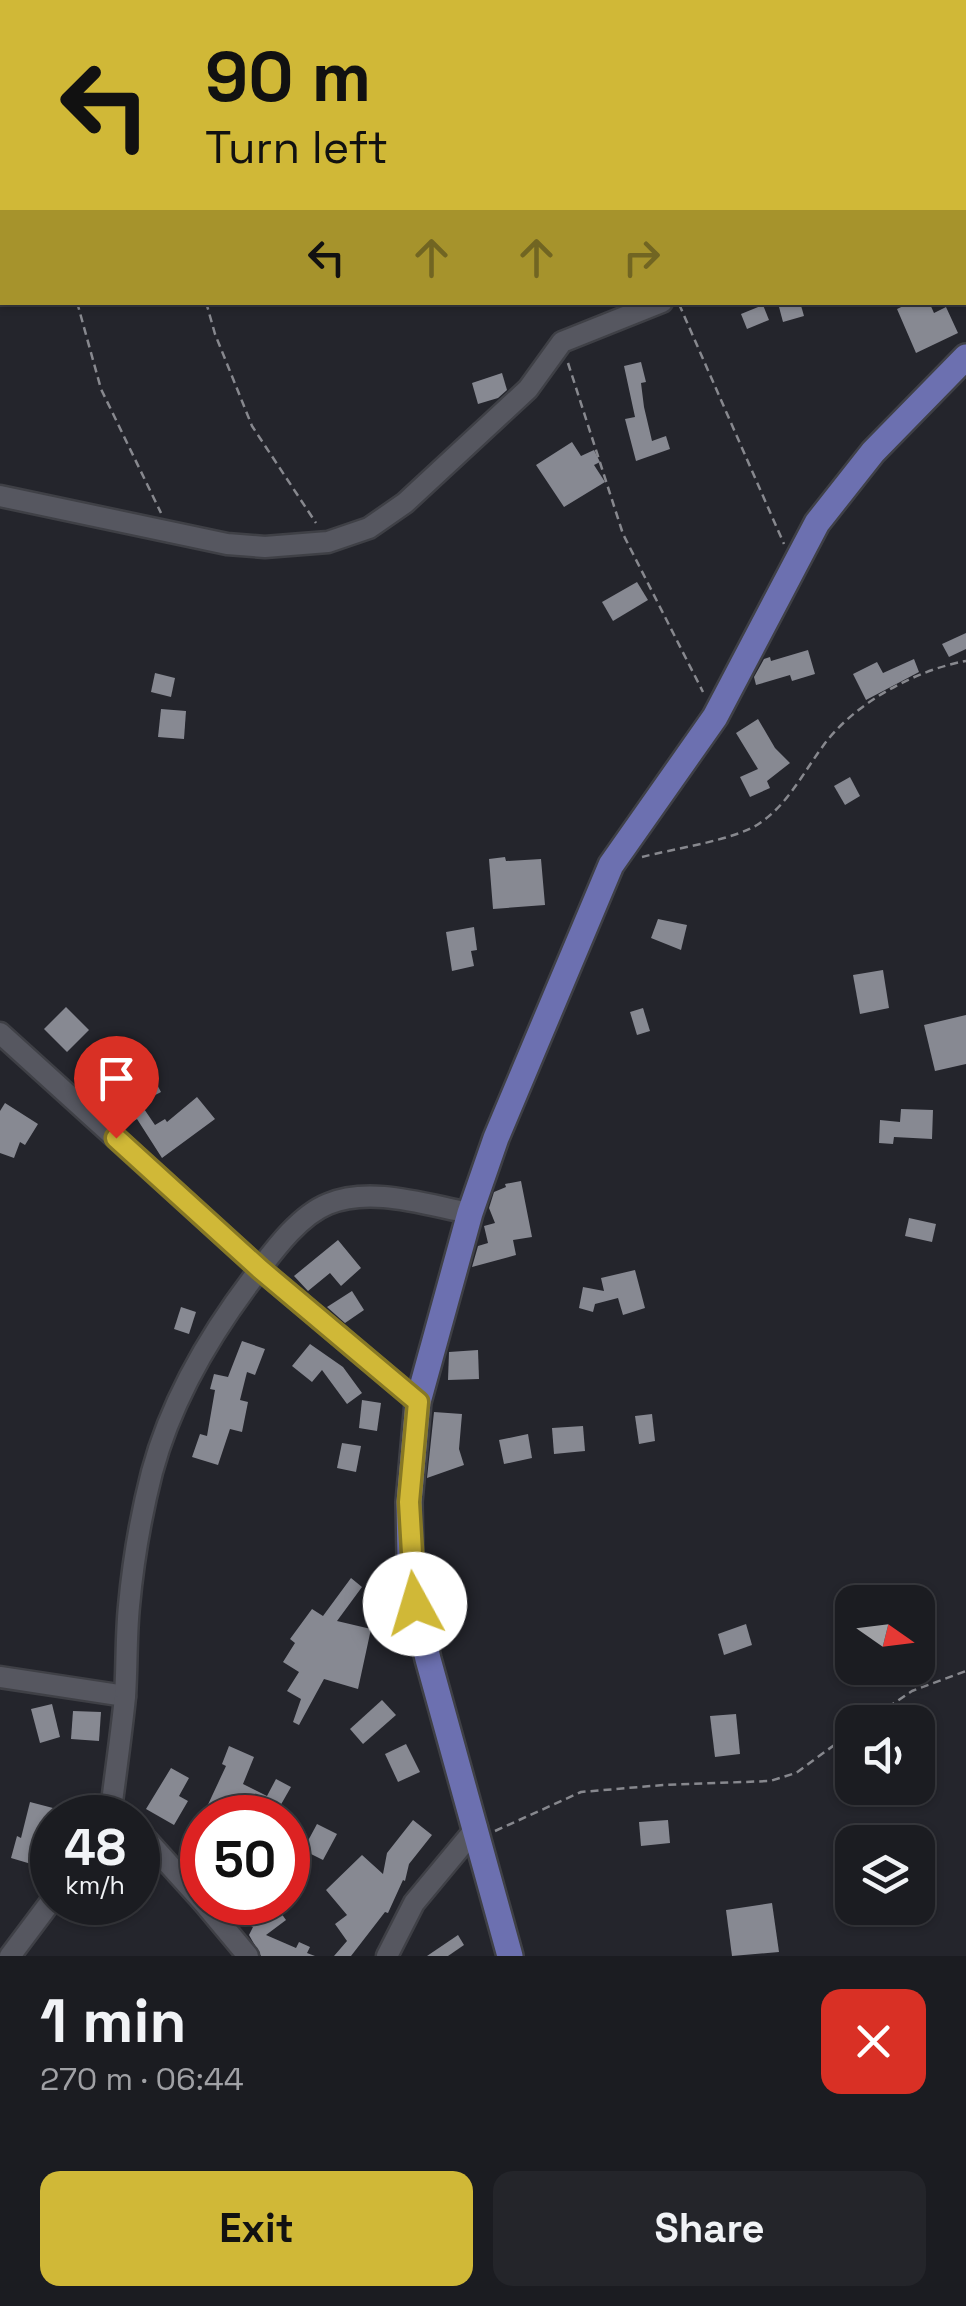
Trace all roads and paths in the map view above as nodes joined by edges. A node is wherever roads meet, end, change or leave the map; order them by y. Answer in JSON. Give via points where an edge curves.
{"nodes":[{"id":1,"x":77,"y":305,"type":"edge"},
{"id":2,"x":207,"y":305,"type":"edge"},
{"id":3,"x":654,"y":305,"type":"edge"},
{"id":4,"x":679,"y":305,"type":"edge"},
{"id":5,"x":562,"y":342,"type":"junction"},
{"id":6,"x":966,"y":356,"type":"edge"},
{"id":7,"x":0,"y":496,"type":"edge"},
{"id":8,"x":170,"y":532,"type":"junction"},
{"id":9,"x":328,"y":542,"type":"junction"},
{"id":10,"x":794,"y":566,"type":"junction"},
{"id":11,"x":966,"y":661,"type":"edge"},
{"id":12,"x":715,"y":716,"type":"junction"},
{"id":13,"x":611,"y":864,"type":"junction"},
{"id":14,"x":0,"y":1033,"type":"edge"},
{"id":15,"x":470,"y":1213,"type":"junction"},
{"id":16,"x":260,"y":1269,"type":"junction"},
{"id":17,"x":418,"y":1402,"type":"junction"},
{"id":18,"x":966,"y":1671,"type":"edge"},
{"id":19,"x":0,"y":1677,"type":"edge"},
{"id":20,"x":125,"y":1696,"type":"junction"},
{"id":21,"x":891,"y":1705,"type":"edge"},
{"id":22,"x":835,"y":1744,"type":"edge"},
{"id":23,"x":117,"y":1795,"type":"edge"},
{"id":24,"x":478,"y":1832,"type":"junction"},
{"id":25,"x":160,"y":1854,"type":"edge"},
{"id":26,"x":180,"y":1877,"type":"edge"},
{"id":27,"x":33,"y":1925,"type":"edge"},
{"id":28,"x":222,"y":1925,"type":"edge"},
{"id":29,"x":10,"y":1956,"type":"edge"},
{"id":30,"x":248,"y":1956,"type":"edge"},
{"id":31,"x":387,"y":1956,"type":"edge"},
{"id":32,"x":510,"y":1956,"type":"edge"}],
"edges":[{"from":1,"to":8,"type":"path","via":[[101,389]]},
{"from":2,"to":9,"type":"path","via":[[252,426]]},
{"from":3,"to":5,"type":"street"},
{"from":4,"to":10,"type":"path"},
{"from":5,"to":9,"type":"street","via":[[528,388],[405,503],[370,528]]},
{"from":5,"to":12,"type":"path","via":[[623,534]]},
{"from":6,"to":10,"type":"main road","via":[[873,452],[817,524]]},
{"from":7,"to":8,"type":"street"},
{"from":8,"to":9,"type":"street","via":[[265,547]]},
{"from":10,"to":12,"type":"main road"},
{"from":11,"to":13,"type":"path","via":[[914,678],[851,715],[785,800],[755,827]]},
{"from":12,"to":13,"type":"main road"},
{"from":13,"to":15,"type":"main road"},
{"from":14,"to":16,"type":"street"},
{"from":15,"to":16,"type":"street","via":[[366,1197],[328,1204],[307,1217]]},
{"from":15,"to":17,"type":"main road"},
{"from":16,"to":17,"type":"street"},
{"from":16,"to":20,"type":"street","via":[[201,1354],[153,1470],[129,1604]]},
{"from":17,"to":24,"type":"main road","via":[[409,1502],[415,1604]]},
{"from":18,"to":21,"type":"path"},
{"from":19,"to":20,"type":"street"},
{"from":20,"to":23,"type":"street"},
{"from":22,"to":24,"type":"path","via":[[770,1781],[580,1792]]},
{"from":24,"to":31,"type":"street","via":[[414,1904]]},
{"from":24,"to":32,"type":"main road"},
{"from":25,"to":26,"type":"street"},
{"from":27,"to":29,"type":"street"},
{"from":28,"to":30,"type":"street"}]}
